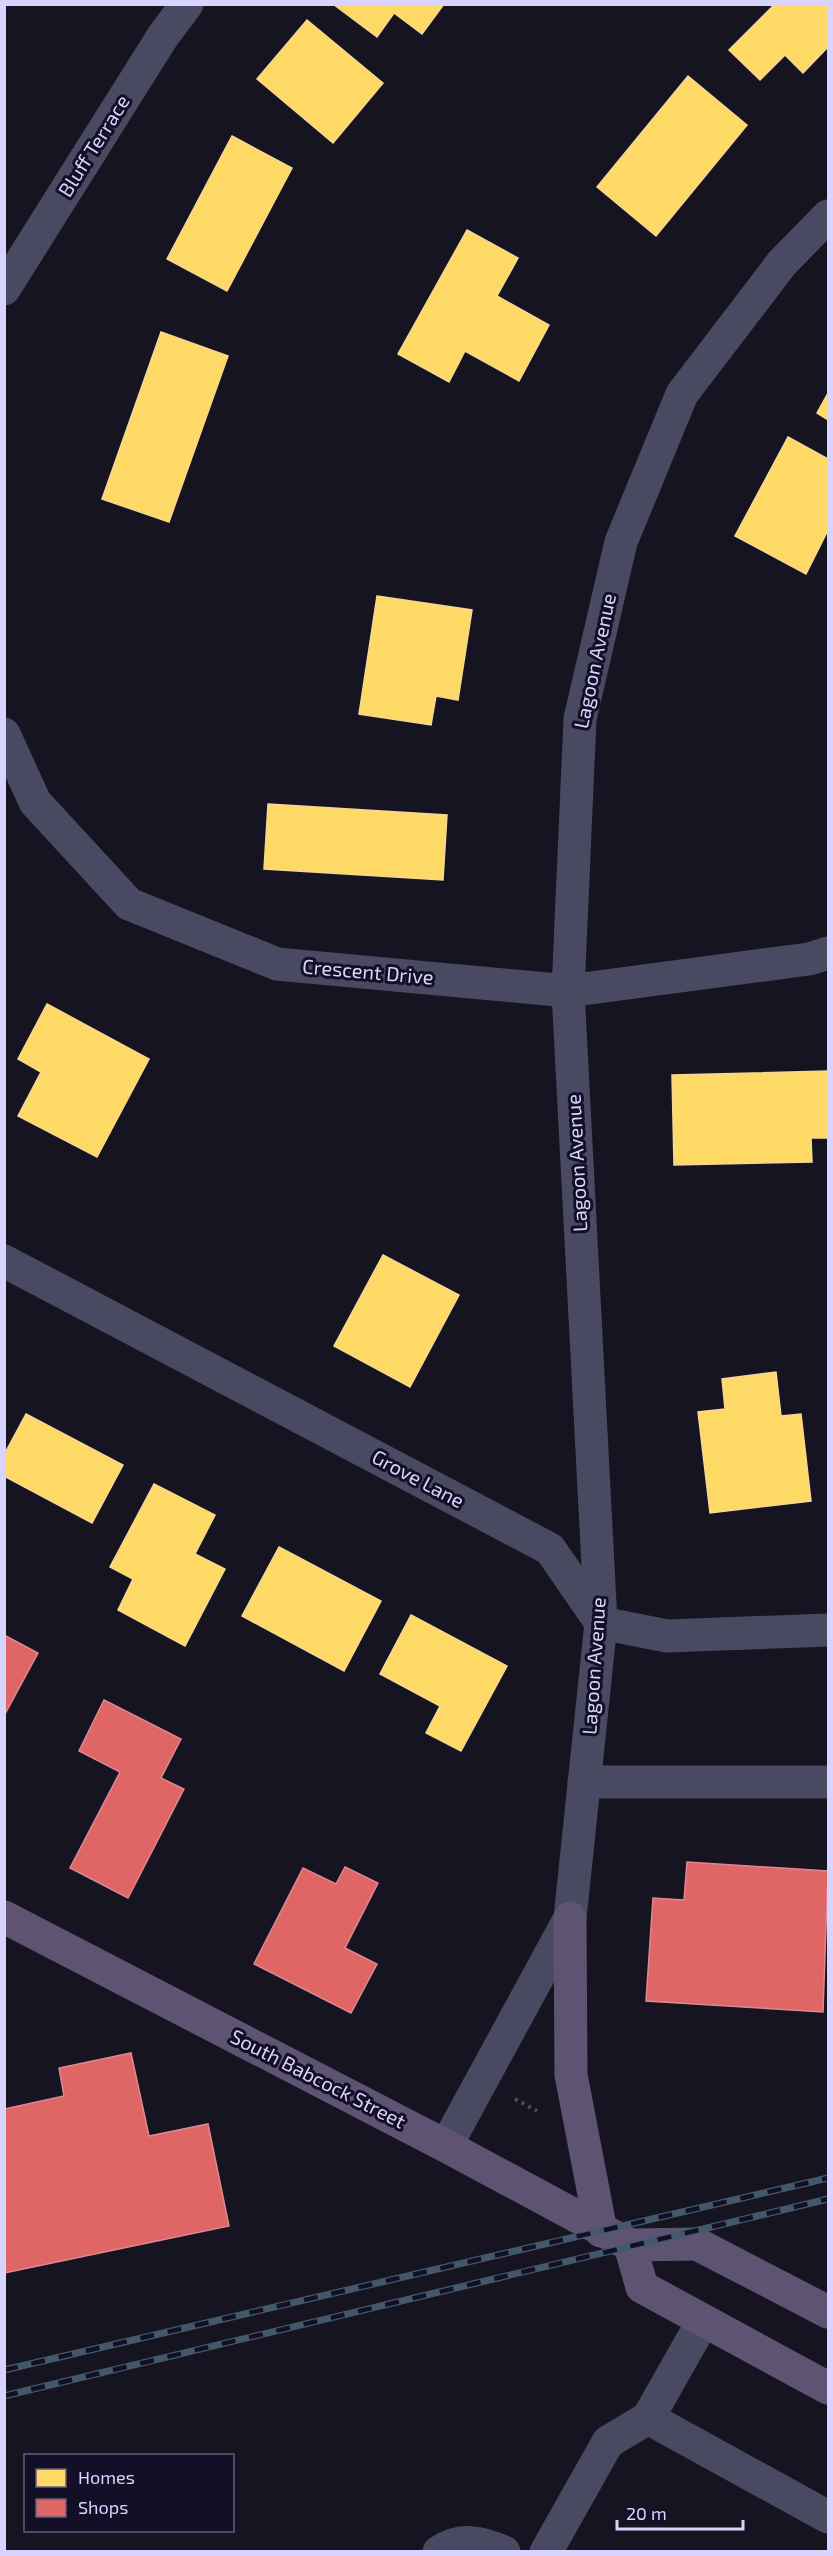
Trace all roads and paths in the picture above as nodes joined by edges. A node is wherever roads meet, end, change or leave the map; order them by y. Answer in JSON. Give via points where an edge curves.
{"nodes":[{"id":1,"x":187,"y":4,"type":"edge"},
{"id":2,"x":828,"y":216,"type":"edge"},
{"id":3,"x":4,"y":289,"type":"edge"},
{"id":4,"x":4,"y":734,"type":"edge"},
{"id":5,"x":828,"y":953,"type":"edge"},
{"id":6,"x":568,"y":992,"type":"junction"},
{"id":7,"x":4,"y":1261,"type":"edge"},
{"id":8,"x":601,"y":1623,"type":"junction"},
{"id":9,"x":828,"y":1630,"type":"edge"},
{"id":10,"x":584,"y":1782,"type":"junction"},
{"id":11,"x":828,"y":1782,"type":"edge"},
{"id":12,"x":5,"y":1918,"type":"edge"},
{"id":13,"x":570,"y":1918,"type":"junction"},
{"id":14,"x":446,"y":2146,"type":"junction"},
{"id":15,"x":601,"y":2230,"type":"junction"},
{"id":16,"x":630,"y":2245,"type":"junction"},
{"id":17,"x":828,"y":2312,"type":"edge"},
{"id":18,"x":704,"y":2321,"type":"junction"},
{"id":19,"x":828,"y":2388,"type":"edge"},
{"id":20,"x":648,"y":2418,"type":"junction"},
{"id":21,"x":828,"y":2517,"type":"edge"},
{"id":22,"x":440,"y":2552,"type":"edge"},
{"id":23,"x":504,"y":2552,"type":"edge"},
{"id":24,"x":546,"y":2552,"type":"edge"}],
"edges":[{"from":1,"to":3,"type":"street","name":"Bluff Terrace"},
{"from":2,"to":6,"type":"street","name":"Lagoon Avenue","via":[[782,264],[682,394],[621,542],[580,719]]},
{"from":4,"to":6,"type":"street","name":"Crescent Drive","via":[[35,802],[129,904],[277,964]]},
{"from":5,"to":6,"type":"street","name":"Crescent Drive","via":[[809,959]]},
{"from":6,"to":8,"type":"street","name":"Lagoon Avenue"},
{"from":7,"to":8,"type":"street","name":"Grove Lane","via":[[550,1549]]},
{"from":8,"to":9,"type":"street","via":[[667,1636]]},
{"from":8,"to":10,"type":"street","name":"Lagoon Avenue"},
{"from":10,"to":11,"type":"street"},
{"from":10,"to":13,"type":"street","name":"Lagoon Avenue"},
{"from":12,"to":14,"type":"main road","name":"South Babcock Street"},
{"from":13,"to":14,"type":"street","name":"Lagoon Avenue"},
{"from":13,"to":15,"type":"main road","via":[[571,2075]]},
{"from":14,"to":15,"type":"main road","name":"South Babcock Street"},
{"from":15,"to":16,"type":"main road","name":"South Babcock Street"},
{"from":16,"to":17,"type":"main road","name":"South Babcock Street","via":[[697,2244]]},
{"from":16,"to":18,"type":"main road","via":[[642,2287]]},
{"from":18,"to":19,"type":"main road"},
{"from":18,"to":20,"type":"street"},
{"from":20,"to":21,"type":"street"},
{"from":20,"to":24,"type":"street","via":[[608,2442]]},
{"from":22,"to":23,"type":"street","via":[[451,2543],[483,2542]]}]}
